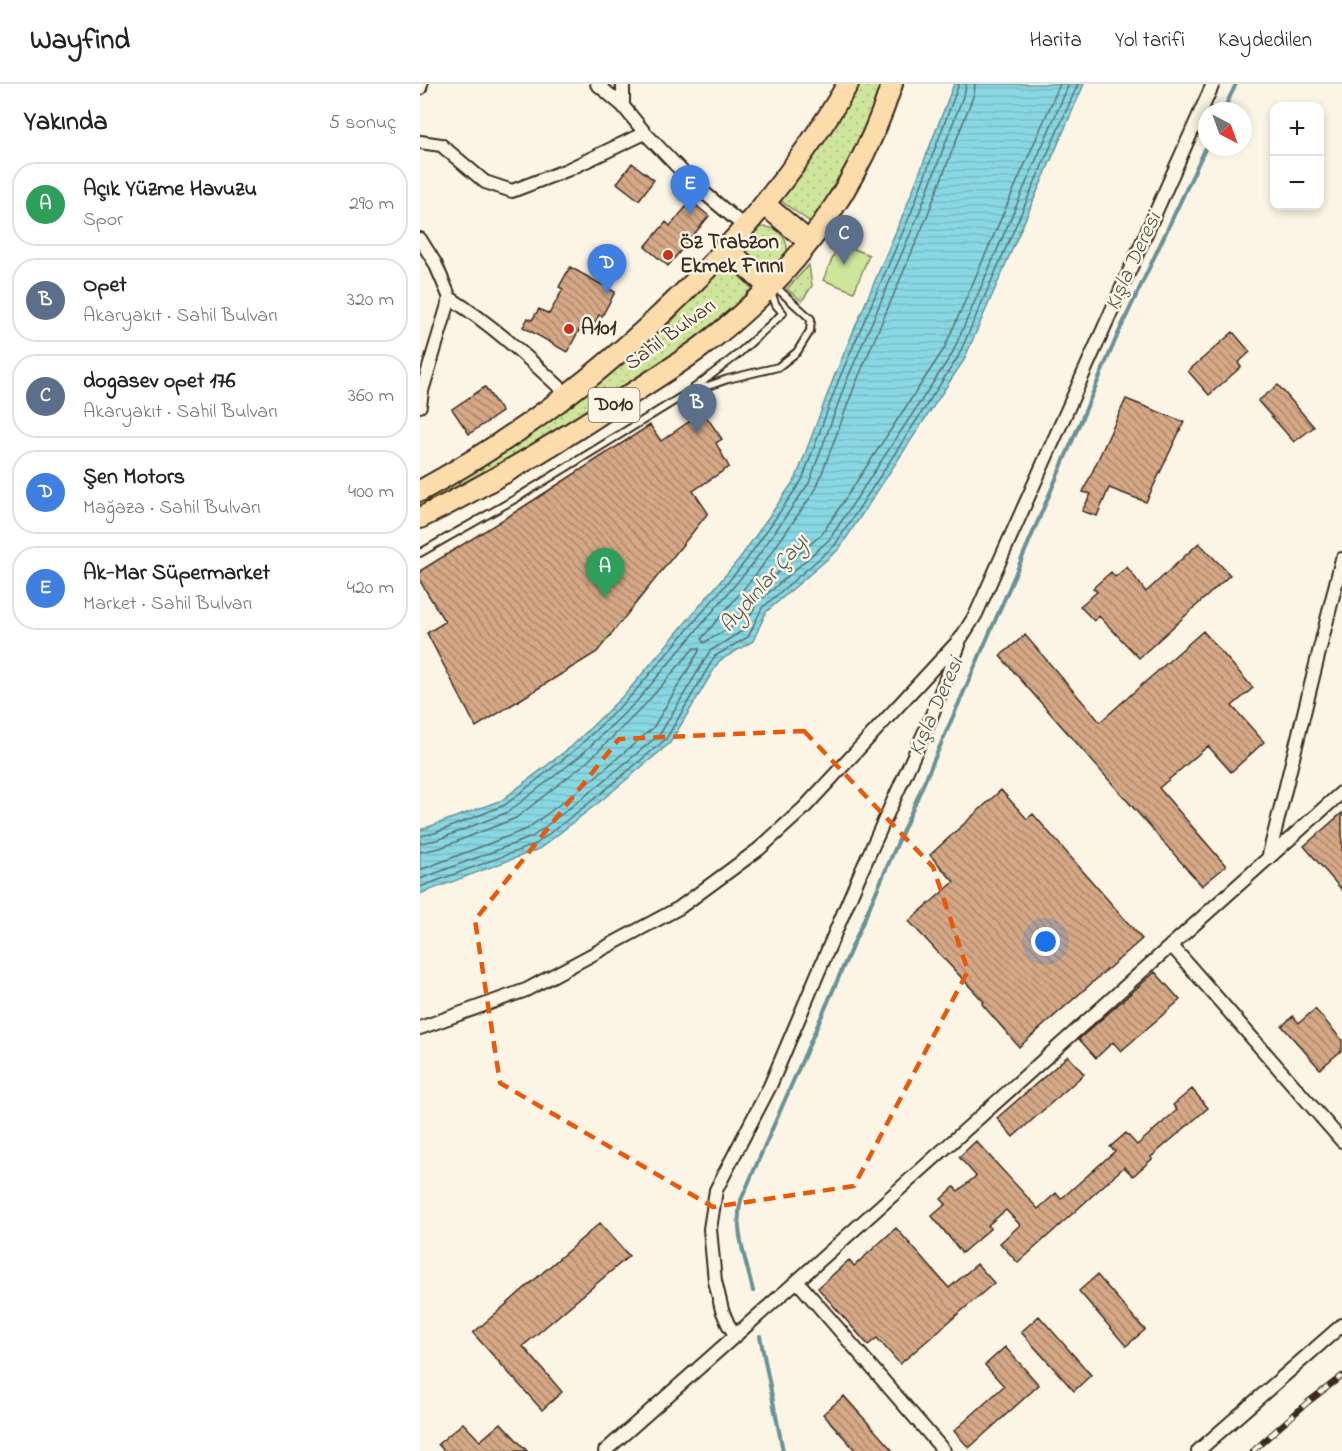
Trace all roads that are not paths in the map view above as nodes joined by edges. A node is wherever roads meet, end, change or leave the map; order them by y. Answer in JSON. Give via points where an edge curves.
{"nodes":[{"id":1,"x":597,"y":84,"type":"edge"},
{"id":2,"x":623,"y":84,"type":"edge"},
{"id":3,"x":848,"y":84,"type":"edge"},
{"id":4,"x":892,"y":84,"type":"edge"},
{"id":5,"x":1213,"y":84,"type":"edge"},
{"id":6,"x":624,"y":106,"type":"junction"},
{"id":7,"x":645,"y":133,"type":"junction"},
{"id":8,"x":420,"y":142,"type":"edge"},
{"id":9,"x":764,"y":204,"type":"junction"},
{"id":10,"x":745,"y":226,"type":"junction"},
{"id":11,"x":420,"y":239,"type":"edge"},
{"id":12,"x":809,"y":242,"type":"junction"},
{"id":13,"x":725,"y":247,"type":"junction"},
{"id":14,"x":769,"y":287,"type":"junction"},
{"id":15,"x":450,"y":298,"type":"junction"},
{"id":16,"x":689,"y":392,"type":"junction"},
{"id":17,"x":567,"y":394,"type":"junction"},
{"id":18,"x":420,"y":406,"type":"edge"},
{"id":19,"x":420,"y":490,"type":"edge"},
{"id":20,"x":420,"y":518,"type":"edge"},
{"id":21,"x":420,"y":553,"type":"edge"},
{"id":22,"x":1342,"y":559,"type":"edge"},
{"id":23,"x":962,"y":638,"type":"junction"},
{"id":24,"x":1342,"y":792,"type":"edge"},
{"id":25,"x":1268,"y":858,"type":"junction"},
{"id":26,"x":1171,"y":945,"type":"junction"},
{"id":27,"x":420,"y":1028,"type":"edge"},
{"id":28,"x":1342,"y":1141,"type":"edge"},
{"id":29,"x":797,"y":1281,"type":"junction"},
{"id":30,"x":1342,"y":1325,"type":"edge"},
{"id":31,"x":736,"y":1336,"type":"junction"},
{"id":32,"x":605,"y":1451,"type":"edge"},
{"id":33,"x":944,"y":1451,"type":"edge"},
{"id":34,"x":1198,"y":1451,"type":"edge"}],
"edges":[{"from":1,"to":6,"type":"street"},
{"from":2,"to":6,"type":"street"},
{"from":3,"to":9,"type":"highway","name":"Sahil Bulvarı","number":"D010"},
{"from":4,"to":12,"type":"highway","name":"Sahil Bulvarı","number":"D010","via":[[860,166]]},
{"from":5,"to":23,"type":"street"},
{"from":6,"to":7,"type":"street"},
{"from":7,"to":8,"type":"street","via":[[512,191],[484,182],[441,146]]},
{"from":7,"to":10,"type":"street","via":[[696,186]]},
{"from":9,"to":10,"type":"highway","name":"Sahil Bulvarı","number":"D010"},
{"from":9,"to":12,"type":"highway"},
{"from":10,"to":13,"type":"highway","name":"Sahil Bulvarı","number":"D010"},
{"from":11,"to":15,"type":"street"},
{"from":12,"to":14,"type":"highway","name":"Sahil Bulvarı","number":"D010"},
{"from":13,"to":14,"type":"highway"},
{"from":13,"to":17,"type":"highway","name":"Sahil Bulvarı","number":"D010","via":[[654,320]]},
{"from":14,"to":16,"type":"lane","via":[[783,313]]},
{"from":14,"to":16,"type":"lane","via":[[780,290],[811,319],[810,331],[797,352],[778,367]]},
{"from":14,"to":20,"type":"highway","name":"Sahil Bulvarı","number":"D010","via":[[698,350],[533,456]]},
{"from":15,"to":17,"type":"street","via":[[500,333]]},
{"from":15,"to":18,"type":"street"},
{"from":16,"to":21,"type":"lane","via":[[515,500]]},
{"from":17,"to":19,"type":"highway","name":"Sahil Bulvarı","number":"D010","via":[[514,434]]},
{"from":22,"to":25,"type":"street"},
{"from":23,"to":27,"type":"street","via":[[804,808],[759,849],[679,908],[526,990]]},
{"from":23,"to":31,"type":"street","via":[[770,1086],[716,1190],[710,1230],[715,1281],[722,1310]]},
{"from":24,"to":25,"type":"street"},
{"from":25,"to":26,"type":"street"},
{"from":26,"to":28,"type":"street"},
{"from":26,"to":29,"type":"street"},
{"from":29,"to":31,"type":"street"},
{"from":29,"to":33,"type":"street"},
{"from":30,"to":34,"type":"street"},
{"from":31,"to":32,"type":"street"}]}
